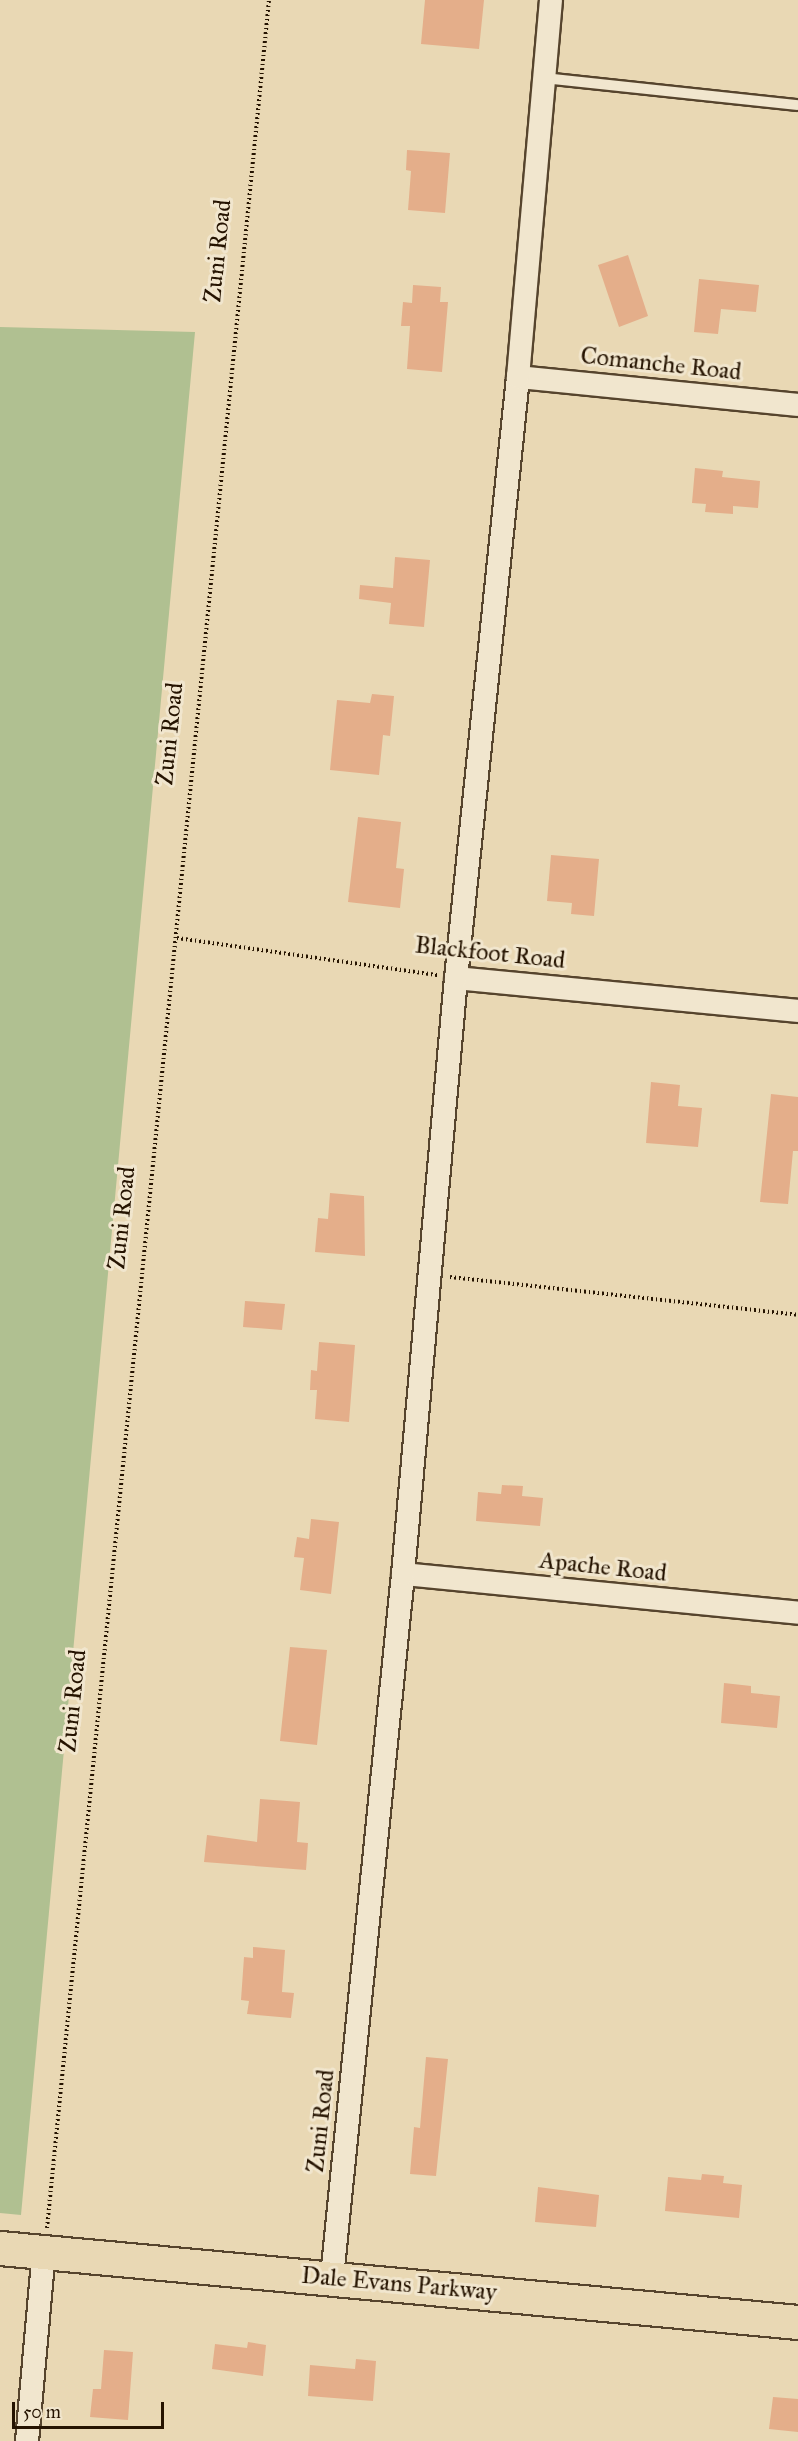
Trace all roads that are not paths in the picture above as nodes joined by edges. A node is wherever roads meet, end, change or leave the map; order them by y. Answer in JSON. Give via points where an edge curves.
{"nodes":[{"id":1,"x":551,"y":0,"type":"edge"},
{"id":2,"x":544,"y":78,"type":"junction"},
{"id":3,"x":798,"y":105,"type":"edge"},
{"id":4,"x":518,"y":377,"type":"junction"},
{"id":5,"x":798,"y":405,"type":"edge"},
{"id":6,"x":456,"y":978,"type":"junction"},
{"id":7,"x":798,"y":1011,"type":"edge"},
{"id":8,"x":403,"y":1574,"type":"junction"},
{"id":9,"x":798,"y":1613,"type":"edge"},
{"id":10,"x":0,"y":2248,"type":"edge"},
{"id":11,"x":44,"y":2252,"type":"junction"},
{"id":12,"x":332,"y":2277,"type":"junction"},
{"id":13,"x":798,"y":2322,"type":"edge"},
{"id":14,"x":27,"y":2441,"type":"edge"}],
"edges":[{"from":1,"to":2,"type":"street","name":"Zuni Road"},
{"from":2,"to":3,"type":"lane"},
{"from":2,"to":4,"type":"street","name":"Zuni Road"},
{"from":4,"to":5,"type":"street","name":"Comanche Road"},
{"from":4,"to":6,"type":"street","name":"Zuni Road"},
{"from":6,"to":7,"type":"street","name":"Blackfoot Road"},
{"from":6,"to":8,"type":"street","name":"Zuni Road"},
{"from":8,"to":9,"type":"street","name":"Apache Road"},
{"from":8,"to":12,"type":"street","name":"Zuni Road"},
{"from":10,"to":11,"type":"main road","name":"Dale Evans Parkway"},
{"from":11,"to":12,"type":"main road","name":"Dale Evans Parkway"},
{"from":11,"to":14,"type":"street"},
{"from":12,"to":13,"type":"main road","name":"Dale Evans Parkway"}]}
